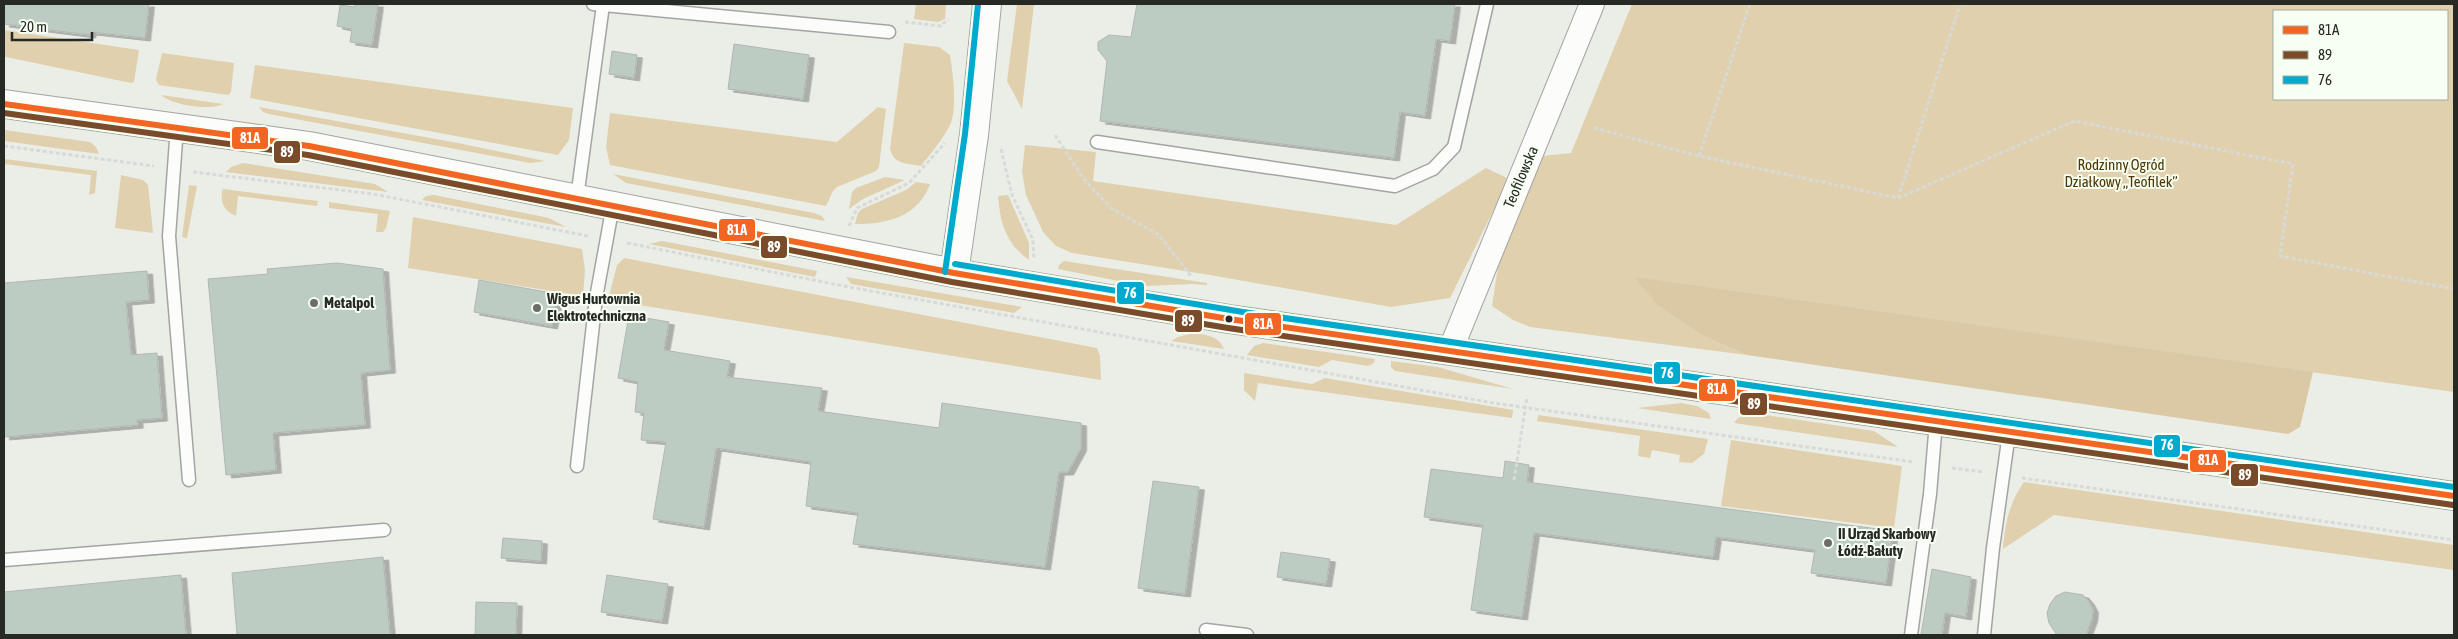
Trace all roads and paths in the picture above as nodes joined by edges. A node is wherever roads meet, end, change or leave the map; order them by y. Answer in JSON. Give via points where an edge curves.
{"nodes":[{"id":1,"x":598,"y":4,"type":"edge"},
{"id":2,"x":987,"y":4,"type":"edge"},
{"id":3,"x":1487,"y":4,"type":"edge"},
{"id":4,"x":1592,"y":4,"type":"edge"},
{"id":5,"x":1750,"y":4,"type":"edge"},
{"id":6,"x":1960,"y":4,"type":"edge"},
{"id":7,"x":948,"y":19,"type":"dead end"},
{"id":8,"x":902,"y":21,"type":"dead end"},
{"id":9,"x":889,"y":32,"type":"dead end"},
{"id":10,"x":4,"y":104,"type":"edge"},
{"id":11,"x":974,"y":123,"type":"junction"},
{"id":12,"x":177,"y":128,"type":"junction"},
{"id":13,"x":1594,"y":128,"type":"dead end"},
{"id":14,"x":1055,"y":135,"type":"dead end"},
{"id":15,"x":1097,"y":142,"type":"dead end"},
{"id":16,"x":1699,"y":156,"type":"junction"},
{"id":17,"x":577,"y":198,"type":"junction"},
{"id":18,"x":1898,"y":198,"type":"junction"},
{"id":19,"x":613,"y":205,"type":"junction"},
{"id":20,"x":850,"y":226,"type":"dead end"},
{"id":21,"x":1034,"y":264,"type":"dead end"},
{"id":22,"x":954,"y":273,"type":"junction"},
{"id":23,"x":1191,"y":276,"type":"dead end"},
{"id":24,"x":2454,"y":289,"type":"edge"},
{"id":25,"x":1450,"y":351,"type":"junction"},
{"id":26,"x":1527,"y":397,"type":"dead end"},
{"id":27,"x":1936,"y":422,"type":"junction"},
{"id":28,"x":2009,"y":433,"type":"junction"},
{"id":29,"x":577,"y":466,"type":"dead end"},
{"id":30,"x":189,"y":480,"type":"dead end"},
{"id":31,"x":1514,"y":480,"type":"dead end"},
{"id":32,"x":2454,"y":496,"type":"edge"},
{"id":33,"x":384,"y":530,"type":"dead end"},
{"id":34,"x":4,"y":560,"type":"edge"},
{"id":35,"x":1206,"y":630,"type":"dead end"},
{"id":36,"x":1247,"y":635,"type":"edge"},
{"id":37,"x":1911,"y":635,"type":"edge"},
{"id":38,"x":1984,"y":635,"type":"edge"}],
"edges":[{"from":1,"to":9,"type":"lane"},
{"from":1,"to":17,"type":"lane"},
{"from":2,"to":11,"type":"street"},
{"from":3,"to":15,"type":"lane","via":[[1454,147],[1434,169],[1395,186]]},
{"from":4,"to":25,"type":"street","name":"Teofilowska"},
{"from":5,"to":16,"type":"path"},
{"from":6,"to":18,"type":"path"},
{"from":7,"to":8,"type":"path","via":[[941,26]]},
{"from":10,"to":12,"type":"street"},
{"from":11,"to":20,"type":"path","via":[[947,140],[909,183],[857,208]]},
{"from":11,"to":21,"type":"path","via":[[998,143],[1012,195],[1032,240]]},
{"from":11,"to":22,"type":"street"},
{"from":12,"to":17,"type":"street","via":[[309,146]]},
{"from":12,"to":30,"type":"lane","via":[[169,236]]},
{"from":13,"to":16,"type":"path"},
{"from":14,"to":23,"type":"path","via":[[1083,178],[1111,208],[1159,235]]},
{"from":16,"to":18,"type":"path"},
{"from":17,"to":19,"type":"street"},
{"from":18,"to":24,"type":"path","via":[[2074,121],[2293,164],[2280,256]]},
{"from":19,"to":22,"type":"street"},
{"from":19,"to":29,"type":"lane","via":[[596,298]]},
{"from":22,"to":25,"type":"street","via":[[1229,319]]},
{"from":25,"to":27,"type":"street"},
{"from":26,"to":31,"type":"path"},
{"from":27,"to":28,"type":"street"},
{"from":27,"to":37,"type":"lane"},
{"from":28,"to":32,"type":"street"},
{"from":28,"to":38,"type":"lane"},
{"from":33,"to":34,"type":"lane"},
{"from":35,"to":36,"type":"lane"}]}
